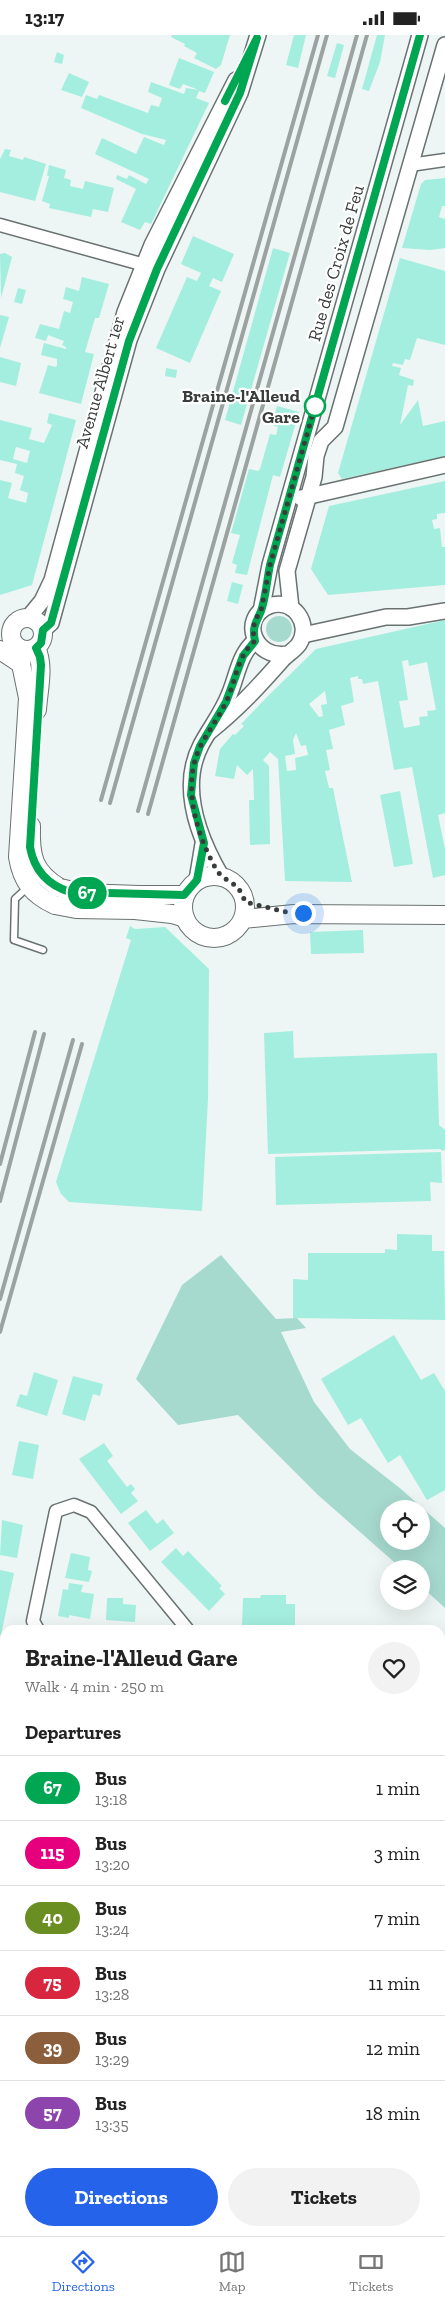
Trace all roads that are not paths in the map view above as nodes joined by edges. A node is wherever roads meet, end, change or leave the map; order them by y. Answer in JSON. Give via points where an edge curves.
{"nodes":[{"id":1,"x":420,"y":35,"type":"edge"},
{"id":2,"x":258,"y":37,"type":"edge"},
{"id":3,"x":445,"y":45,"type":"edge"},
{"id":4,"x":441,"y":72,"type":"edge"},
{"id":5,"x":445,"y":160,"type":"edge"},
{"id":6,"x":410,"y":165,"type":"junction"},
{"id":7,"x":0,"y":225,"type":"edge"},
{"id":8,"x":150,"y":267,"type":"junction"},
{"id":9,"x":445,"y":465,"type":"edge"},
{"id":10,"x":309,"y":495,"type":"junction"},
{"id":11,"x":288,"y":501,"type":"junction"},
{"id":12,"x":291,"y":608,"type":"junction"},
{"id":13,"x":261,"y":611,"type":"junction"},
{"id":14,"x":445,"y":611,"type":"edge"},
{"id":15,"x":43,"y":630,"type":"joint"},
{"id":16,"x":303,"y":635,"type":"junction"},
{"id":17,"x":15,"y":638,"type":"edge"},
{"id":18,"x":255,"y":641,"type":"junction"},
{"id":19,"x":288,"y":654,"type":"junction"},
{"id":20,"x":209,"y":732,"type":"junction"},
{"id":21,"x":204,"y":843,"type":"junction"},
{"id":22,"x":220,"y":876,"type":"junction"},
{"id":23,"x":197,"y":880,"type":"junction"},
{"id":24,"x":28,"y":887,"type":"junction"},
{"id":25,"x":184,"y":895,"type":"junction"},
{"id":26,"x":58,"y":897,"type":"junction"},
{"id":27,"x":137,"y":902,"type":"junction"},
{"id":28,"x":245,"y":902,"type":"junction"},
{"id":29,"x":294,"y":914,"type":"junction"},
{"id":30,"x":445,"y":915,"type":"edge"},
{"id":31,"x":185,"y":919,"type":"junction"},
{"id":32,"x":243,"y":919,"type":"junction"},
{"id":33,"x":43,"y":950,"type":"dead end"},
{"id":34,"x":35,"y":1625,"type":"edge"},
{"id":35,"x":184,"y":1625,"type":"edge"}],
"edges":[{"from":1,"to":11,"type":"street","name":"Rue des Croix de Feu"},
{"from":2,"to":8,"type":"street","name":"Avenue Albert 1er","via":[[200,147]]},
{"from":3,"to":4,"type":"street"},
{"from":4,"to":6,"type":"street"},
{"from":5,"to":6,"type":"street"},
{"from":6,"to":10,"type":"street","via":[[344,399],[335,427],[321,441]]},
{"from":7,"to":8,"type":"street"},
{"from":8,"to":15,"type":"street","name":"Avenue Albert 1er","via":[[51,623]]},
{"from":8,"to":17,"type":"street","name":"Avenue Albert 1er","via":[[125,312],[52,579],[42,601]]},
{"from":9,"to":10,"type":"street"},
{"from":10,"to":11,"type":"street"},
{"from":10,"to":12,"type":"street","via":[[287,571]]},
{"from":11,"to":13,"type":"street","name":"Rue des Croix de Feu"},
{"from":12,"to":13,"type":"street","via":[[275,604]]},
{"from":12,"to":16,"type":"street","via":[[304,625]]},
{"from":13,"to":18,"type":"street","via":[[254,625]]},
{"from":14,"to":16,"type":"street","via":[[386,617]]},
{"from":15,"to":17,"type":"main road","via":[[37,621]]},
{"from":16,"to":19,"type":"street","via":[[298,646]]},
{"from":17,"to":24,"type":"main road","via":[[28,698],[18,857]]},
{"from":17,"to":26,"type":"main road","via":[[40,657],[30,847],[32,858]]},
{"from":18,"to":19,"type":"street","via":[[269,654]]},
{"from":18,"to":20,"type":"street","via":[[243,656],[226,702]]},
{"from":19,"to":20,"type":"street","via":[[259,687]]},
{"from":20,"to":21,"type":"street","via":[[200,746],[191,780],[193,807]]},
{"from":21,"to":22,"type":"street"},
{"from":21,"to":23,"type":"street"},
{"from":22,"to":23,"type":"main road"},
{"from":22,"to":28,"type":"main road","via":[[236,884]]},
{"from":23,"to":25,"type":"main road"},
{"from":24,"to":26,"type":"main road","via":[[37,895]]},
{"from":24,"to":33,"type":"lane","via":[[15,899],[14,941]]},
{"from":25,"to":27,"type":"main road"},
{"from":25,"to":31,"type":"main road"},
{"from":26,"to":27,"type":"main road","bridge":true,"via":[[82,893]]},
{"from":27,"to":31,"type":"main road"},
{"from":28,"to":29,"type":"main road"},
{"from":28,"to":32,"type":"main road"},
{"from":29,"to":30,"type":"main road"},
{"from":29,"to":32,"type":"main road"},
{"from":31,"to":32,"type":"main road","via":[[195,932],[211,938],[233,932]]},
{"from":34,"to":35,"type":"street","via":[[33,1621],[56,1511],[74,1505],[91,1512]]}]}
